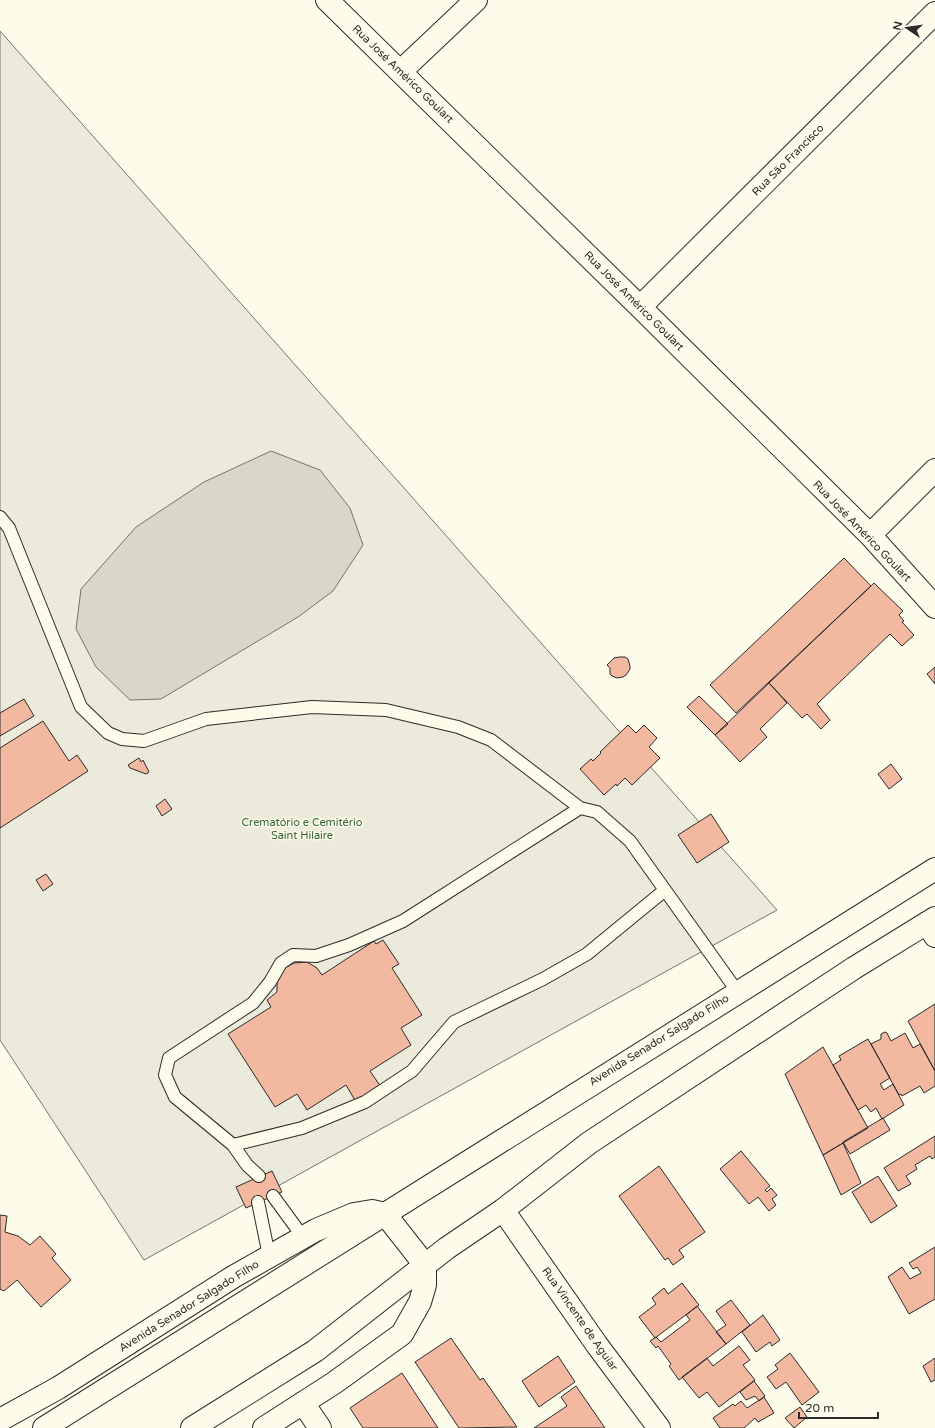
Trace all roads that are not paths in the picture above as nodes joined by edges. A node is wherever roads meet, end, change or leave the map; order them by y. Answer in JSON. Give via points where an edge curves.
{"nodes":[{"id":1,"x":327,"y":0,"type":"edge"},
{"id":2,"x":476,"y":0,"type":"edge"},
{"id":3,"x":935,"y":13,"type":"edge"},
{"id":4,"x":401,"y":71,"type":"junction"},
{"id":5,"x":640,"y":307,"type":"junction"},
{"id":6,"x":935,"y":470,"type":"edge"},
{"id":7,"x":0,"y":517,"type":"edge"},
{"id":8,"x":870,"y":535,"type":"junction"},
{"id":9,"x":935,"y":607,"type":"edge"},
{"id":10,"x":580,"y":808,"type":"junction"},
{"id":11,"x":935,"y":869,"type":"edge"},
{"id":12,"x":665,"y":890,"type":"junction"},
{"id":13,"x":932,"y":925,"type":"edge"},
{"id":14,"x":737,"y":991,"type":"junction"},
{"id":15,"x":233,"y":1145,"type":"junction"},
{"id":16,"x":255,"y":1178,"type":"dead end"},
{"id":17,"x":273,"y":1196,"type":"dead end"},
{"id":18,"x":258,"y":1202,"type":"dead end"},
{"id":19,"x":503,"y":1210,"type":"junction"},
{"id":20,"x":385,"y":1214,"type":"junction"},
{"id":21,"x":303,"y":1237,"type":"junction"},
{"id":22,"x":269,"y":1256,"type":"junction"},
{"id":23,"x":425,"y":1265,"type":"junction"},
{"id":24,"x":303,"y":1403,"type":"junction"},
{"id":25,"x":0,"y":1420,"type":"edge"},
{"id":26,"x":44,"y":1428,"type":"edge"},
{"id":27,"x":192,"y":1428,"type":"edge"},
{"id":28,"x":264,"y":1428,"type":"edge"},
{"id":29,"x":320,"y":1428,"type":"edge"},
{"id":30,"x":659,"y":1428,"type":"edge"}],
"edges":[{"from":1,"to":4,"type":"street","name":"Rua José Américo Goulart"},
{"from":2,"to":4,"type":"street"},
{"from":3,"to":5,"type":"street","name":"Rua São Francisco"},
{"from":4,"to":5,"type":"street","name":"Rua José Américo Goulart"},
{"from":5,"to":8,"type":"street","name":"Rua José Américo Goulart"},
{"from":6,"to":8,"type":"street"},
{"from":7,"to":10,"type":"lane","via":[[9,528],[81,707],[108,733],[122,740],[144,741],[206,719],[312,707],[386,710],[458,727],[491,740]]},
{"from":8,"to":9,"type":"street","name":"Rua José Américo Goulart"},
{"from":10,"to":12,"type":"lane","via":[[597,812],[630,841]]},
{"from":10,"to":15,"type":"lane","via":[[403,921],[349,945],[316,956],[293,955],[281,963],[253,1003],[169,1058],[165,1076],[175,1097]]},
{"from":11,"to":14,"type":"street","name":"Avenida Senador Salgado Filho"},
{"from":12,"to":14,"type":"lane"},
{"from":12,"to":15,"type":"lane","via":[[587,954],[454,1022],[412,1071],[365,1102],[302,1128]]},
{"from":13,"to":19,"type":"street","via":[[854,968],[589,1143]]},
{"from":14,"to":20,"type":"street","name":"Avenida Senador Salgado Filho"},
{"from":15,"to":16,"type":"lane"},
{"from":17,"to":21,"type":"lane"},
{"from":18,"to":22,"type":"lane"},
{"from":19,"to":23,"type":"street"},
{"from":19,"to":30,"type":"street","name":"Rua Vincente de Aguiar"},
{"from":20,"to":21,"type":"street","name":"Avenida Senador Salgado Filho","via":[[372,1211],[354,1214]]},
{"from":20,"to":23,"type":"street"},
{"from":20,"to":26,"type":"street","name":"Avenida Senador Salgado Filho"},
{"from":21,"to":22,"type":"street","name":"Avenida Senador Salgado Filho"},
{"from":22,"to":25,"type":"street","name":"Avenida Senador Salgado Filho","via":[[58,1388]]},
{"from":23,"to":24,"type":"street","via":[[420,1302],[402,1334]]},
{"from":23,"to":27,"type":"street","via":[[315,1351]]},
{"from":24,"to":28,"type":"street"},
{"from":24,"to":29,"type":"street"}]}
